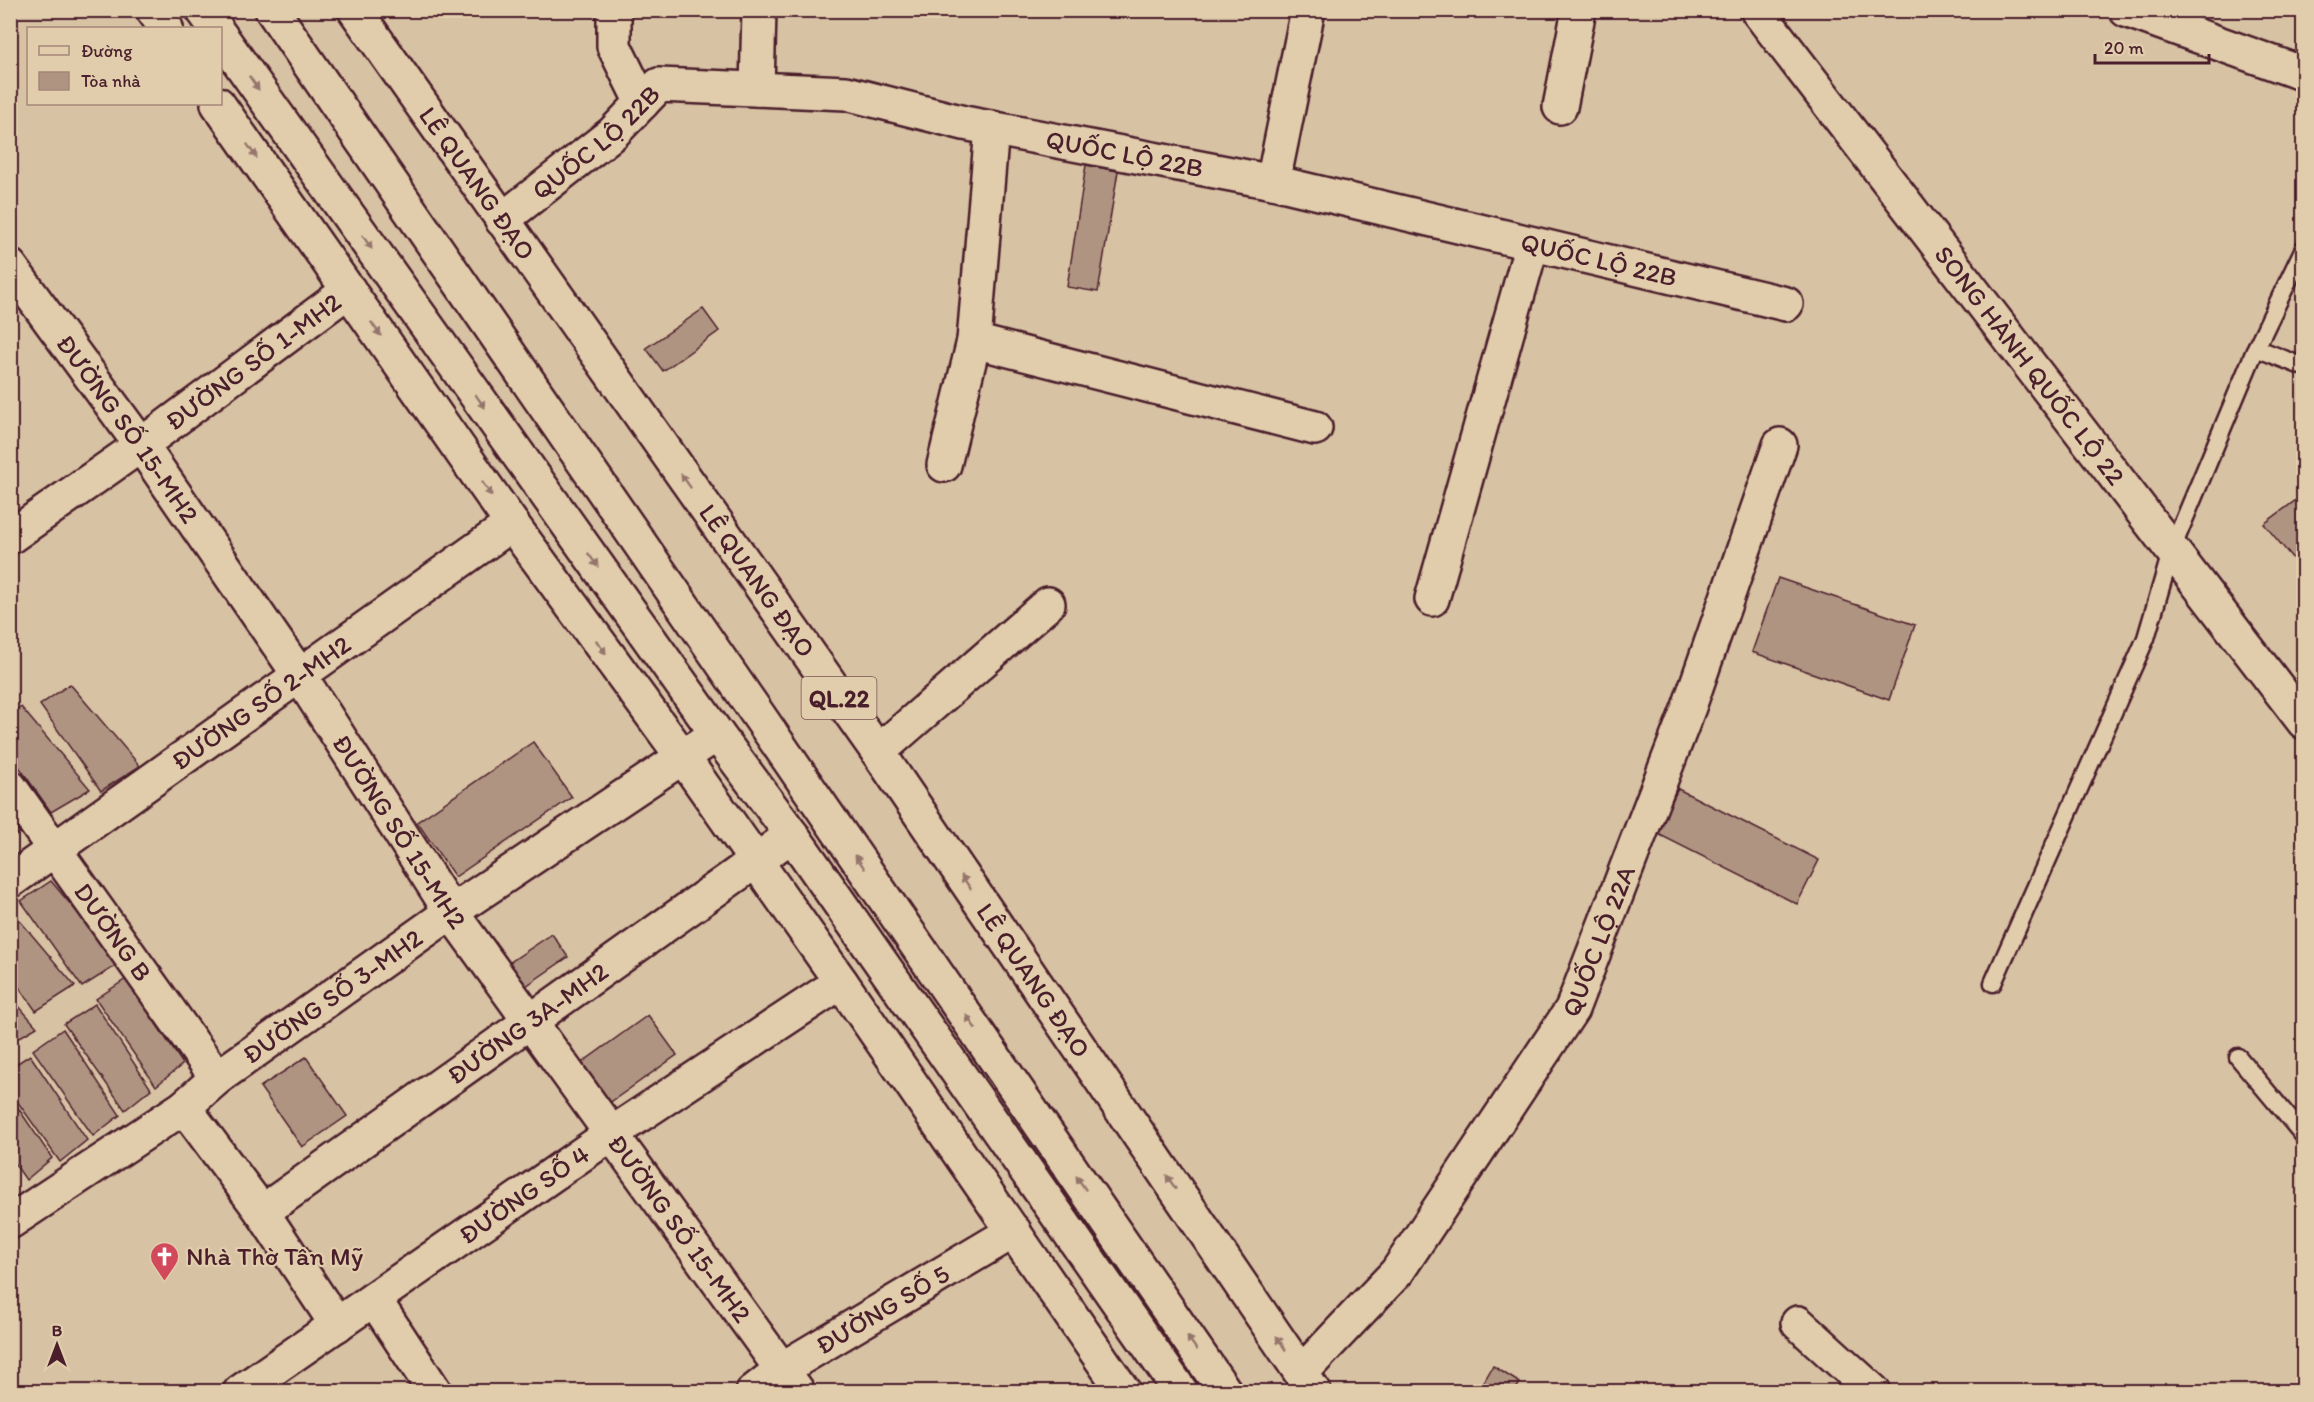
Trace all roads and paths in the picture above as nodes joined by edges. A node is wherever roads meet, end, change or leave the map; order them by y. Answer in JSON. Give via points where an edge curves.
{"nodes":[{"id":1,"x":153,"y":10,"type":"edge"},
{"id":2,"x":203,"y":10,"type":"edge"},
{"id":3,"x":272,"y":10,"type":"edge"},
{"id":4,"x":355,"y":10,"type":"edge"},
{"id":5,"x":614,"y":10,"type":"edge"},
{"id":6,"x":759,"y":10,"type":"edge"},
{"id":7,"x":1308,"y":10,"type":"edge"},
{"id":8,"x":1579,"y":10,"type":"edge"},
{"id":9,"x":1757,"y":10,"type":"edge"},
{"id":10,"x":2129,"y":11,"type":"edge"},
{"id":11,"x":165,"y":27,"type":"edge"},
{"id":12,"x":215,"y":27,"type":"edge"},
{"id":13,"x":222,"y":38,"type":"edge"},
{"id":14,"x":2304,"y":74,"type":"edge"},
{"id":15,"x":757,"y":88,"type":"junction"},
{"id":16,"x":642,"y":103,"type":"junction"},
{"id":17,"x":219,"y":105,"type":"edge"},
{"id":18,"x":1560,"y":107,"type":"dead end"},
{"id":19,"x":992,"y":128,"type":"junction"},
{"id":20,"x":1273,"y":182,"type":"junction"},
{"id":21,"x":502,"y":220,"type":"junction"},
{"id":22,"x":1532,"y":244,"type":"junction"},
{"id":23,"x":2304,"y":248,"type":"edge"},
{"id":24,"x":10,"y":266,"type":"edge"},
{"id":25,"x":349,"y":290,"type":"junction"},
{"id":26,"x":1786,"y":304,"type":"dead end"},
{"id":27,"x":974,"y":341,"type":"junction"},
{"id":28,"x":2256,"y":348,"type":"junction"},
{"id":29,"x":2304,"y":367,"type":"edge"},
{"id":30,"x":1315,"y":428,"type":"dead end"},
{"id":31,"x":141,"y":446,"type":"junction"},
{"id":32,"x":1780,"y":446,"type":"dead end"},
{"id":33,"x":944,"y":465,"type":"dead end"},
{"id":34,"x":512,"y":524,"type":"junction"},
{"id":35,"x":10,"y":537,"type":"edge"},
{"id":36,"x":2172,"y":549,"type":"junction"},
{"id":37,"x":1432,"y":599,"type":"dead end"},
{"id":38,"x":1048,"y":604,"type":"dead end"},
{"id":39,"x":300,"y":676,"type":"junction"},
{"id":40,"x":2304,"y":722,"type":"edge"},
{"id":41,"x":717,"y":734,"type":"junction"},
{"id":42,"x":878,"y":752,"type":"junction"},
{"id":43,"x":682,"y":756,"type":"junction"},
{"id":44,"x":10,"y":787,"type":"edge"},
{"id":45,"x":792,"y":835,"type":"junction"},
{"id":46,"x":56,"y":851,"type":"junction"},
{"id":47,"x":754,"y":861,"type":"junction"},
{"id":48,"x":10,"y":881,"type":"edge"},
{"id":49,"x":451,"y":912,"type":"junction"},
{"id":50,"x":842,"y":981,"type":"junction"},
{"id":51,"x":1993,"y":983,"type":"dead end"},
{"id":52,"x":528,"y":1021,"type":"junction"},
{"id":53,"x":2238,"y":1057,"type":"dead end"},
{"id":54,"x":217,"y":1078,"type":"junction"},
{"id":55,"x":184,"y":1107,"type":"junction"},
{"id":56,"x":611,"y":1134,"type":"junction"},
{"id":57,"x":2304,"y":1136,"type":"edge"},
{"id":58,"x":262,"y":1212,"type":"junction"},
{"id":59,"x":10,"y":1222,"type":"edge"},
{"id":60,"x":1014,"y":1231,"type":"junction"},
{"id":61,"x":374,"y":1299,"type":"junction"},
{"id":62,"x":1798,"y":1323,"type":"dead end"},
{"id":63,"x":336,"y":1324,"type":"junction"},
{"id":64,"x":790,"y":1380,"type":"edge"},
{"id":65,"x":1308,"y":1382,"type":"edge"},
{"id":66,"x":240,"y":1392,"type":"edge"},
{"id":67,"x":435,"y":1392,"type":"edge"},
{"id":68,"x":753,"y":1392,"type":"edge"},
{"id":69,"x":1124,"y":1392,"type":"edge"},
{"id":70,"x":1181,"y":1392,"type":"edge"},
{"id":71,"x":1225,"y":1392,"type":"edge"},
{"id":72,"x":1874,"y":1392,"type":"edge"}],
"edges":[{"from":1,"to":11,"type":"main road"},
{"from":2,"to":12,"type":"main road"},
{"from":71,"to":3,"type":"main road","number":"QL.22","one_way":true},
{"from":4,"to":21,"type":"main road","name":"LÊ QUANG ĐẠO","number":"QL.22"},
{"from":5,"to":16,"type":"main road","via":[[614,46]]},
{"from":6,"to":15,"type":"main road"},
{"from":7,"to":20,"type":"main road"},
{"from":8,"to":18,"type":"main road"},
{"from":9,"to":36,"type":"main road","name":"SONG HÀNH QUỐC LỘ 22"},
{"from":10,"to":14,"type":"main road"},
{"from":13,"to":41,"type":"main road","one_way":true},
{"from":15,"to":16,"type":"main road","name":"QUỐC LỘ 22B","via":[[659,85]]},
{"from":15,"to":19,"type":"main road","name":"QUỐC LỘ 22B","via":[[846,93]]},
{"from":16,"to":21,"type":"main road","name":"QUỐC LỘ 22B","via":[[613,133]]},
{"from":17,"to":25,"type":"main road","one_way":true},
{"from":19,"to":20,"type":"main road","name":"QUỐC LỘ 22B"},
{"from":19,"to":27,"type":"main road"},
{"from":20,"to":22,"type":"main road","name":"QUỐC LỘ 22B"},
{"from":42,"to":21,"type":"main road","name":"LÊ QUANG ĐẠO","number":"QL.22","one_way":true},
{"from":22,"to":26,"type":"main road","name":"QUỐC LỘ 22B"},
{"from":22,"to":37,"type":"main road"},
{"from":23,"to":28,"type":"lane"},
{"from":24,"to":31,"type":"main road","name":"ĐƯỜNG SỐ 15-MH2"},
{"from":25,"to":31,"type":"main road","name":"ĐƯỜNG SỐ 1-MH2"},
{"from":25,"to":34,"type":"main road","one_way":true},
{"from":27,"to":30,"type":"main road"},
{"from":27,"to":33,"type":"main road"},
{"from":28,"to":29,"type":"lane"},
{"from":28,"to":36,"type":"lane"},
{"from":31,"to":35,"type":"main road","name":"ĐƯỜNG SỐ 1-MH2"},
{"from":31,"to":39,"type":"main road","name":"ĐƯỜNG SỐ 15-MH2"},
{"from":32,"to":65,"type":"main road","name":"QUỐC LỘ 22A","via":[[1689,706],[1572,1009],[1397,1272]]},
{"from":34,"to":39,"type":"main road","name":"ĐƯỜNG SỐ 2-MH2"},
{"from":34,"to":43,"type":"main road","one_way":true},
{"from":36,"to":40,"type":"main road","name":"SONG HÀNH QUỐC LỘ 22"},
{"from":36,"to":51,"type":"lane","via":[[2146,638]]},
{"from":38,"to":42,"type":"main road"},
{"from":39,"to":46,"type":"main road","name":"ĐƯỜNG SỐ 2-MH2"},
{"from":39,"to":49,"type":"main road","name":"ĐƯỜNG SỐ 15-MH2"},
{"from":41,"to":43,"type":"main road","name":"ĐƯỜNG SỐ 3-MH2"},
{"from":41,"to":45,"type":"main road"},
{"from":65,"to":42,"type":"main road","name":"LÊ QUANG ĐẠO","number":"QL.22","one_way":true},
{"from":43,"to":47,"type":"main road"},
{"from":43,"to":49,"type":"main road","name":"ĐƯỜNG SỐ 3-MH2"},
{"from":44,"to":46,"type":"main road","name":"DƯỜNG B"},
{"from":45,"to":47,"type":"main road","name":"ĐƯỜNG 3A-MH2"},
{"from":45,"to":70,"type":"main road"},
{"from":46,"to":48,"type":"main road","name":"ĐƯỜNG SỐ 2-MH2"},
{"from":46,"to":54,"type":"main road","name":"DƯỜNG B"},
{"from":47,"to":50,"type":"main road"},
{"from":47,"to":52,"type":"main road","name":"ĐƯỜNG 3A-MH2"},
{"from":49,"to":52,"type":"main road","name":"ĐƯỜNG SỐ 15-MH2"},
{"from":49,"to":54,"type":"main road","name":"ĐƯỜNG SỐ 3-MH2"},
{"from":50,"to":56,"type":"main road","name":"ĐƯỜNG SỐ 4"},
{"from":50,"to":60,"type":"main road"},
{"from":52,"to":56,"type":"main road","name":"ĐƯỜNG SỐ 15-MH2"},
{"from":52,"to":58,"type":"main road","name":"ĐƯỜNG 3A-MH2"},
{"from":53,"to":57,"type":"lane"},
{"from":54,"to":55,"type":"main road","name":"ĐƯỜNG SỐ 3-MH2"},
{"from":55,"to":58,"type":"main road"},
{"from":55,"to":59,"type":"main road","name":"ĐƯỜNG SỐ 3-MH2"},
{"from":56,"to":61,"type":"main road","name":"ĐƯỜNG SỐ 4"},
{"from":56,"to":64,"type":"main road","name":"ĐƯỜNG SỐ 15-MH2"},
{"from":58,"to":63,"type":"main road"},
{"from":60,"to":64,"type":"main road","name":"ĐƯỜNG SỐ 5"},
{"from":60,"to":69,"type":"main road"},
{"from":61,"to":63,"type":"main road","name":"ĐƯỜNG SỐ 4"},
{"from":61,"to":67,"type":"main road"},
{"from":62,"to":72,"type":"main road"},
{"from":63,"to":66,"type":"main road","name":"ĐƯỜNG SỐ 4"},
{"from":64,"to":68,"type":"main road","name":"ĐƯỜNG SỐ 5"}]}
